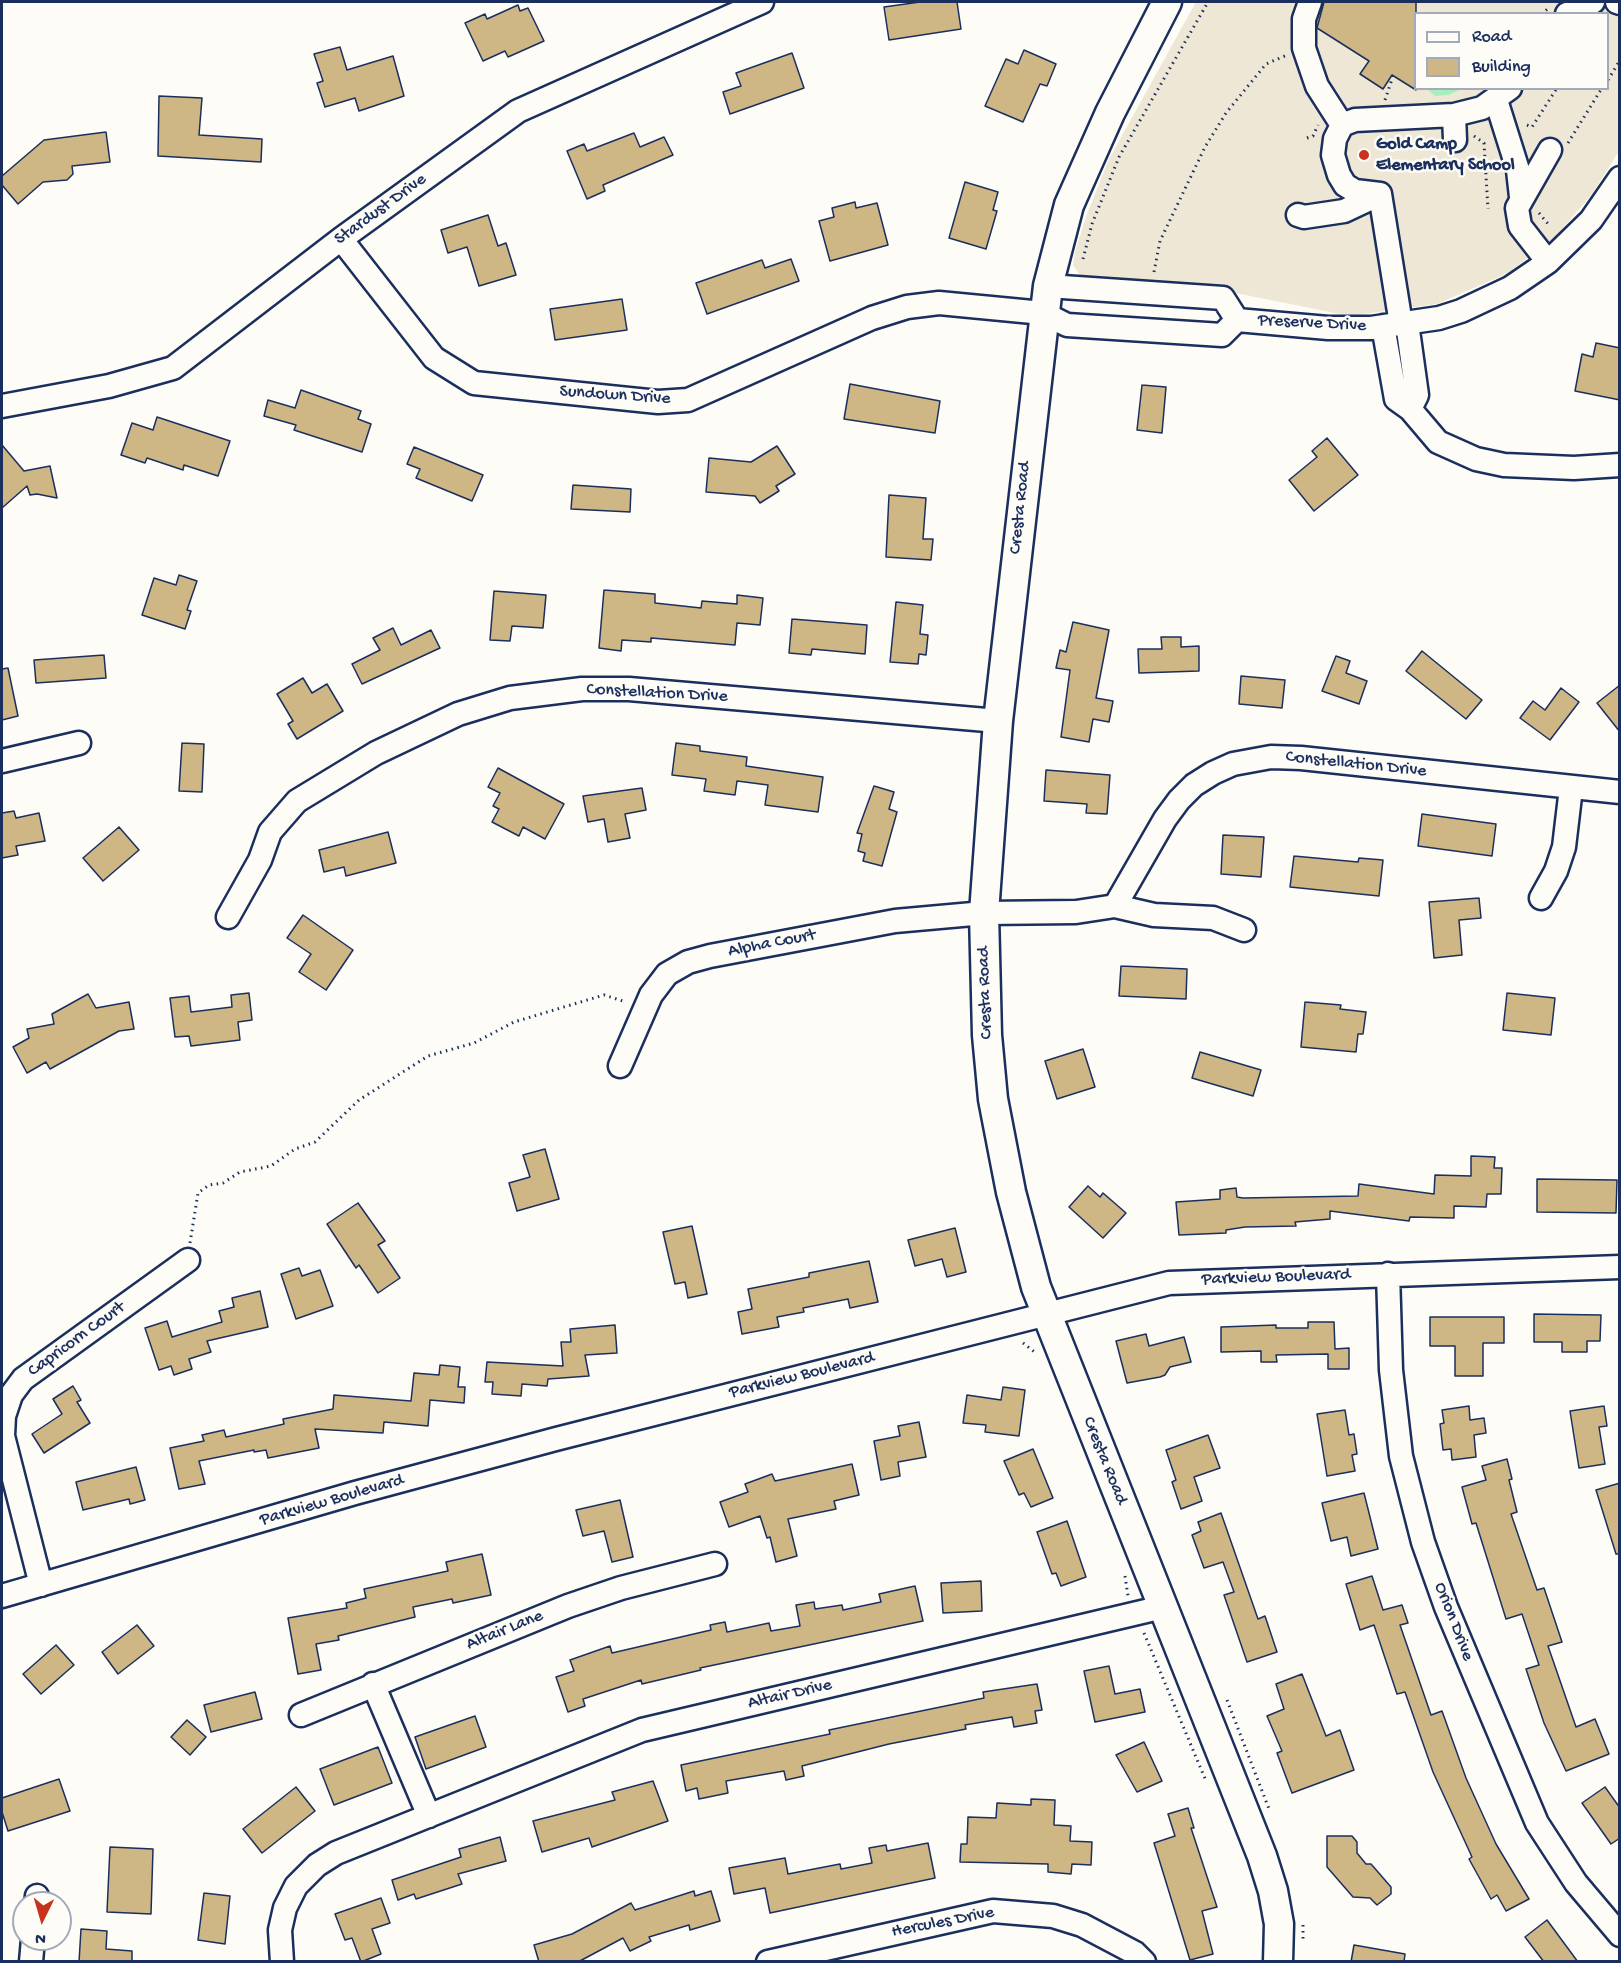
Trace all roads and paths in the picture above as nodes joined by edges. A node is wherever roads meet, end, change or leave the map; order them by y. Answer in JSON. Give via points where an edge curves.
{"nodes":[{"id":1,"x":762,"y":2,"type":"edge"},
{"id":2,"x":1167,"y":2,"type":"edge"},
{"id":3,"x":1208,"y":2,"type":"edge"},
{"id":4,"x":1310,"y":2,"type":"edge"},
{"id":5,"x":1593,"y":2,"type":"edge"},
{"id":6,"x":1571,"y":12,"type":"edge"},
{"id":7,"x":1304,"y":48,"type":"junction"},
{"id":8,"x":1620,"y":60,"type":"edge"},
{"id":9,"x":1609,"y":78,"type":"edge"},
{"id":10,"x":1392,"y":79,"type":"dead end"},
{"id":11,"x":1556,"y":90,"type":"edge"},
{"id":12,"x":1503,"y":94,"type":"edge"},
{"id":13,"x":1381,"y":110,"type":"dead end"},
{"id":14,"x":1454,"y":115,"type":"junction"},
{"id":15,"x":1342,"y":125,"type":"junction"},
{"id":16,"x":1527,"y":125,"type":"dead end"},
{"id":17,"x":1455,"y":140,"type":"dead end"},
{"id":18,"x":1550,"y":150,"type":"dead end"},
{"id":19,"x":1620,"y":178,"type":"edge"},
{"id":20,"x":1380,"y":194,"type":"junction"},
{"id":21,"x":1521,"y":197,"type":"junction"},
{"id":22,"x":1488,"y":210,"type":"dead end"},
{"id":23,"x":1298,"y":215,"type":"dead end"},
{"id":24,"x":341,"y":239,"type":"junction"},
{"id":25,"x":1083,"y":259,"type":"dead end"},
{"id":26,"x":1548,"y":262,"type":"junction"},
{"id":27,"x":1154,"y":272,"type":"dead end"},
{"id":28,"x":1048,"y":286,"type":"junction"},
{"id":29,"x":1133,"y":292,"type":"junction"},
{"id":30,"x":1043,"y":314,"type":"junction"},
{"id":31,"x":1237,"y":320,"type":"junction"},
{"id":32,"x":1397,"y":324,"type":"junction"},
{"id":33,"x":1130,"y":329,"type":"junction"},
{"id":34,"x":2,"y":406,"type":"edge"},
{"id":35,"x":1620,"y":465,"type":"edge"},
{"id":36,"x":998,"y":722,"type":"junction"},
{"id":37,"x":79,"y":743,"type":"dead end"},
{"id":38,"x":2,"y":761,"type":"edge"},
{"id":39,"x":1571,"y":789,"type":"junction"},
{"id":40,"x":1620,"y":792,"type":"edge"},
{"id":41,"x":1541,"y":898,"type":"dead end"},
{"id":42,"x":1115,"y":906,"type":"junction"},
{"id":43,"x":984,"y":913,"type":"junction"},
{"id":44,"x":228,"y":917,"type":"dead end"},
{"id":45,"x":1244,"y":930,"type":"dead end"},
{"id":46,"x":646,"y":1008,"type":"junction"},
{"id":47,"x":620,"y":1066,"type":"dead end"},
{"id":48,"x":188,"y":1260,"type":"joint"},
{"id":49,"x":1620,"y":1267,"type":"edge"},
{"id":50,"x":1388,"y":1274,"type":"junction"},
{"id":51,"x":1045,"y":1313,"type":"junction"},
{"id":52,"x":1023,"y":1343,"type":"dead end"},
{"id":53,"x":1040,"y":1355,"type":"dead end"},
{"id":54,"x":2,"y":1434,"type":"edge"},
{"id":55,"x":715,"y":1564,"type":"dead end"},
{"id":56,"x":1125,"y":1575,"type":"dead end"},
{"id":57,"x":41,"y":1585,"type":"junction"},
{"id":58,"x":2,"y":1596,"type":"edge"},
{"id":59,"x":1162,"y":1607,"type":"junction"},
{"id":60,"x":1135,"y":1613,"type":"junction"},
{"id":61,"x":373,"y":1684,"type":"junction"},
{"id":62,"x":301,"y":1715,"type":"dead end"},
{"id":63,"x":1207,"y":1784,"type":"dead end"},
{"id":64,"x":429,"y":1816,"type":"junction"},
{"id":65,"x":1620,"y":1935,"type":"edge"},
{"id":66,"x":282,"y":1962,"type":"edge"},
{"id":67,"x":768,"y":1962,"type":"edge"},
{"id":68,"x":1144,"y":1962,"type":"edge"},
{"id":69,"x":1278,"y":1962,"type":"edge"}],
"edges":[{"from":1,"to":24,"type":"street","name":"Stardust Drive","via":[[518,111]]},
{"from":2,"to":28,"type":"main road","name":"Cresta Road","via":[[1110,113],[1069,205]]},
{"from":3,"to":25,"type":"path","via":[[1119,157],[1092,224]]},
{"from":4,"to":7,"type":"street","via":[[1304,19]]},
{"from":5,"to":6,"type":"street"},
{"from":7,"to":15,"type":"street","via":[[1317,86]]},
{"from":7,"to":27,"type":"path","via":[[1266,64],[1226,113],[1183,189],[1160,241]]},
{"from":8,"to":9,"type":"path"},
{"from":10,"to":13,"type":"path"},
{"from":11,"to":16,"type":"path","via":[[1533,127]]},
{"from":12,"to":14,"type":"street","via":[[1482,108]]},
{"from":12,"to":21,"type":"street"},
{"from":14,"to":15,"type":"street","via":[[1355,120]]},
{"from":14,"to":17,"type":"street"},
{"from":14,"to":22,"type":"path","via":[[1484,143]]},
{"from":15,"to":20,"type":"street","via":[[1333,155],[1338,175],[1355,191]]},
{"from":18,"to":21,"type":"street"},
{"from":19,"to":26,"type":"street","name":"Preserve Drive","via":[[1591,220]]},
{"from":20,"to":23,"type":"street","via":[[1344,212]]},
{"from":20,"to":32,"type":"street"},
{"from":21,"to":26,"type":"street","via":[[1517,208],[1520,226]]},
{"from":24,"to":30,"type":"street","name":"Sundown Drive","via":[[434,358],[474,383],[558,392],[672,403],[688,400],[872,318],[907,307],[939,303]]},
{"from":24,"to":34,"type":"street","name":"Stardust Drive","via":[[173,368],[109,386]]},
{"from":26,"to":32,"type":"street","name":"Preserve Drive","via":[[1484,302],[1439,318]]},
{"from":28,"to":29,"type":"street","name":"Preserve Drive"},
{"from":28,"to":30,"type":"main road","name":"Cresta Road"},
{"from":29,"to":31,"type":"street","name":"Preserve Drive","via":[[1223,298]]},
{"from":29,"to":33,"type":"street"},
{"from":30,"to":33,"type":"street","name":"Preserve Drive","via":[[1067,325]]},
{"from":30,"to":36,"type":"main road","name":"Cresta Road"},
{"from":31,"to":32,"type":"street","name":"Preserve Drive","via":[[1328,328]]},
{"from":31,"to":33,"type":"street","name":"Preserve Drive","via":[[1222,335]]},
{"from":32,"to":35,"type":"street","via":[[1417,395],[1410,409],[1438,442],[1476,459],[1542,467]]},
{"from":36,"to":43,"type":"main road","name":"Cresta Road"},
{"from":36,"to":44,"type":"street","name":"Constellation Drive","via":[[629,689],[582,689],[510,698],[458,714],[376,753],[297,801],[270,832],[260,860]]},
{"from":37,"to":38,"type":"street"},
{"from":39,"to":40,"type":"street","name":"Constellation Drive"},
{"from":39,"to":41,"type":"street","via":[[1564,847]]},
{"from":39,"to":42,"type":"street","name":"Constellation Drive","via":[[1301,758],[1271,757],[1233,764],[1194,785],[1179,800]]},
{"from":42,"to":43,"type":"street","via":[[1076,912]]},
{"from":42,"to":45,"type":"street","via":[[1154,915],[1213,918]]},
{"from":43,"to":46,"type":"street","name":"Alpha Court","via":[[857,927],[688,962],[667,974]]},
{"from":43,"to":51,"type":"main road","name":"Cresta Road","via":[[993,1099],[1011,1192]]},
{"from":46,"to":47,"type":"street","name":"Alpha Court"},
{"from":46,"to":48,"type":"path","via":[[604,995],[514,1022],[474,1043],[428,1056],[359,1100],[315,1142],[294,1149],[271,1166],[240,1172],[198,1193]]},
{"from":48,"to":54,"type":"street","name":"Capricorn Court","via":[[23,1379],[11,1395]]},
{"from":49,"to":50,"type":"street","name":"Parkview Boulevard"},
{"from":50,"to":51,"type":"street","name":"Parkview Boulevard","via":[[1169,1283]]},
{"from":50,"to":65,"type":"street","name":"Orion Drive","via":[[1391,1370],[1401,1456],[1423,1542],[1446,1607],[1537,1822],[1576,1883]]},
{"from":51,"to":57,"type":"street","name":"Parkview Boulevard","via":[[355,1493]]},
{"from":51,"to":59,"type":"main road","name":"Cresta Road"},
{"from":52,"to":53,"type":"path"},
{"from":54,"to":57,"type":"street","name":"Capricorn Court"},
{"from":55,"to":61,"type":"street","name":"Altair Lane","via":[[589,1599]]},
{"from":56,"to":60,"type":"path"},
{"from":57,"to":58,"type":"street","name":"Parkview Boulevard"},
{"from":59,"to":60,"type":"street","name":"Altair Drive"},
{"from":59,"to":69,"type":"main road","name":"Cresta Road","via":[[1262,1856],[1279,1924]]},
{"from":60,"to":63,"type":"path"},
{"from":60,"to":64,"type":"street","name":"Altair Drive","via":[[642,1730]]},
{"from":61,"to":62,"type":"street","name":"Altair Lane"},
{"from":61,"to":64,"type":"street"},
{"from":64,"to":66,"type":"street","name":"Altair Drive","via":[[336,1852],[316,1865],[296,1886],[285,1908],[280,1929]]},
{"from":67,"to":68,"type":"street","name":"Hercules Drive","via":[[993,1911],[1053,1916],[1082,1925],[1136,1953]]}]}
